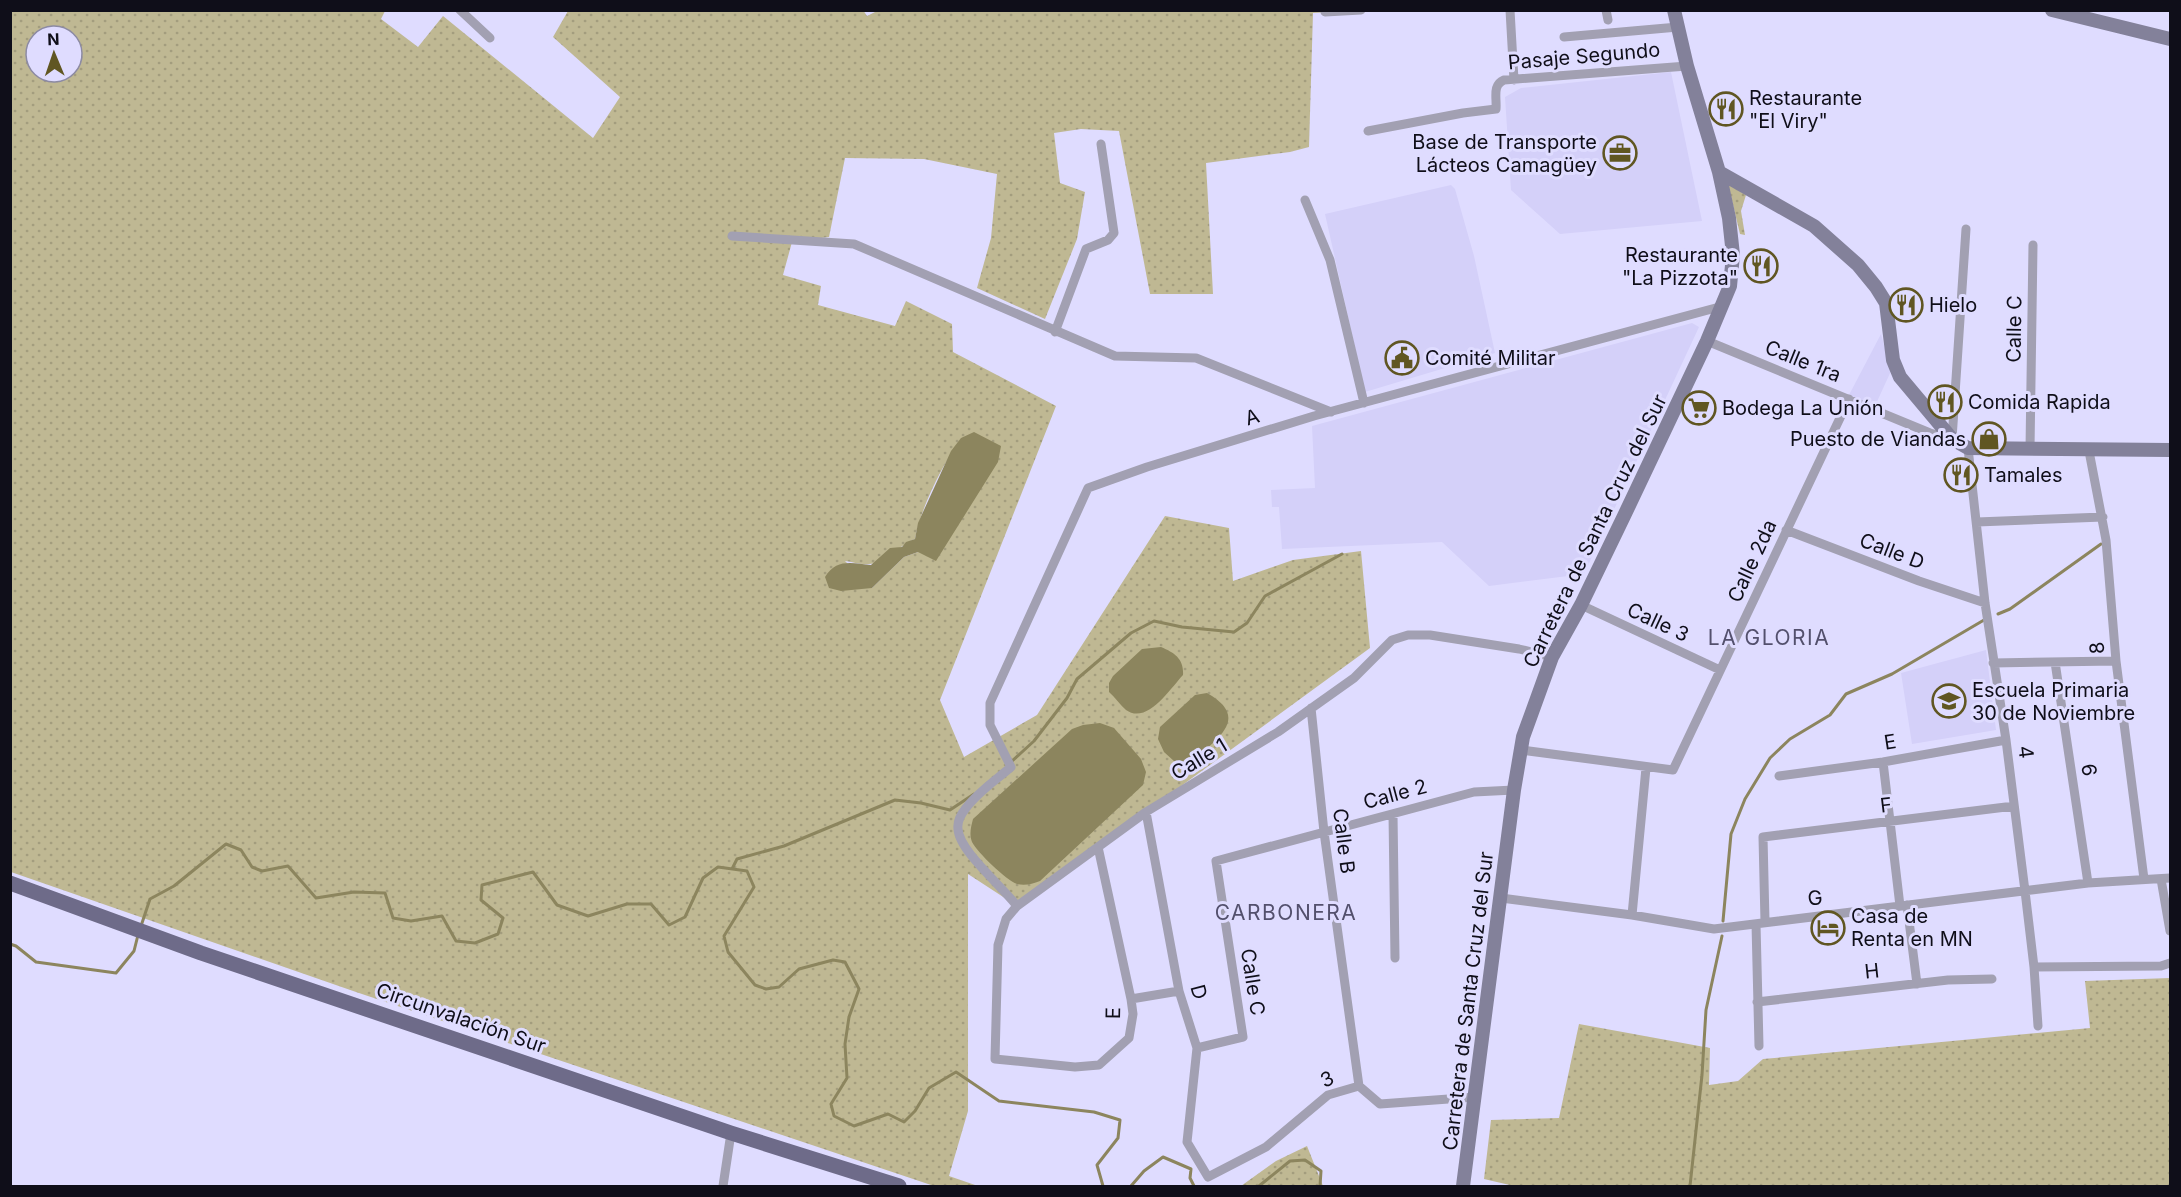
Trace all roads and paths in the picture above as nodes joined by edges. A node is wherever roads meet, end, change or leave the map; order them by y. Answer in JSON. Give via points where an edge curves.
{"nodes":[{"id":1,"x":460,"y":10,"type":"edge"},
{"id":2,"x":1361,"y":10,"type":"edge"},
{"id":3,"x":1510,"y":10,"type":"edge"},
{"id":4,"x":1674,"y":10,"type":"edge"},
{"id":5,"x":2052,"y":10,"type":"edge"},
{"id":6,"x":1325,"y":12,"type":"edge"},
{"id":7,"x":1678,"y":27,"type":"junction"},
{"id":8,"x":490,"y":38,"type":"dead end"},
{"id":9,"x":1564,"y":38,"type":"dead end"},
{"id":10,"x":2170,"y":39,"type":"edge"},
{"id":11,"x":1687,"y":66,"type":"junction"},
{"id":12,"x":1514,"y":80,"type":"junction"},
{"id":13,"x":1368,"y":131,"type":"dead end"},
{"id":14,"x":1101,"y":144,"type":"dead end"},
{"id":15,"x":1719,"y":171,"type":"junction"},
{"id":16,"x":1305,"y":200,"type":"dead end"},
{"id":17,"x":1966,"y":229,"type":"dead end"},
{"id":18,"x":732,"y":236,"type":"dead end"},
{"id":19,"x":2033,"y":245,"type":"dead end"},
{"id":20,"x":1723,"y":306,"type":"junction"},
{"id":21,"x":1055,"y":332,"type":"junction"},
{"id":22,"x":1707,"y":341,"type":"junction"},
{"id":23,"x":1849,"y":399,"type":"junction"},
{"id":24,"x":1364,"y":403,"type":"junction"},
{"id":25,"x":1331,"y":412,"type":"junction"},
{"id":26,"x":1952,"y":439,"type":"junction"},
{"id":27,"x":1968,"y":448,"type":"junction"},
{"id":28,"x":2030,"y":449,"type":"junction"},
{"id":29,"x":2170,"y":450,"type":"edge"},
{"id":30,"x":2089,"y":451,"type":"junction"},
{"id":31,"x":2103,"y":517,"type":"junction"},
{"id":32,"x":1977,"y":522,"type":"junction"},
{"id":33,"x":1786,"y":530,"type":"junction"},
{"id":34,"x":1985,"y":603,"type":"junction"},
{"id":35,"x":1581,"y":605,"type":"junction"},
{"id":36,"x":1552,"y":657,"type":"junction"},
{"id":37,"x":2116,"y":661,"type":"junction"},
{"id":38,"x":2055,"y":662,"type":"junction"},
{"id":39,"x":1993,"y":663,"type":"junction"},
{"id":40,"x":1720,"y":670,"type":"junction"},
{"id":41,"x":1311,"y":708,"type":"junction"},
{"id":42,"x":2006,"y":740,"type":"junction"},
{"id":43,"x":1521,"y":750,"type":"junction"},
{"id":44,"x":1883,"y":762,"type":"junction"},
{"id":45,"x":1646,"y":768,"type":"junction"},
{"id":46,"x":1779,"y":776,"type":"dead end"},
{"id":47,"x":1514,"y":790,"type":"junction"},
{"id":48,"x":2014,"y":806,"type":"junction"},
{"id":49,"x":1146,"y":812,"type":"junction"},
{"id":50,"x":1393,"y":814,"type":"junction"},
{"id":51,"x":1890,"y":823,"type":"junction"},
{"id":52,"x":1324,"y":832,"type":"junction"},
{"id":53,"x":1098,"y":847,"type":"junction"},
{"id":54,"x":1216,"y":861,"type":"joint"},
{"id":55,"x":2166,"y":878,"type":"edge"},
{"id":56,"x":2144,"y":879,"type":"junction"},
{"id":57,"x":10,"y":883,"type":"edge"},
{"id":58,"x":2088,"y":883,"type":"junction"},
{"id":59,"x":2025,"y":891,"type":"junction"},
{"id":60,"x":1501,"y":898,"type":"junction"},
{"id":61,"x":1017,"y":906,"type":"junction"},
{"id":62,"x":1904,"y":906,"type":"junction"},
{"id":63,"x":1632,"y":915,"type":"junction"},
{"id":64,"x":1760,"y":923,"type":"junction"},
{"id":65,"x":2170,"y":931,"type":"edge"},
{"id":66,"x":1395,"y":958,"type":"dead end"},
{"id":67,"x":2170,"y":963,"type":"edge"},
{"id":68,"x":2034,"y":967,"type":"junction"},
{"id":69,"x":1992,"y":979,"type":"dead end"},
{"id":70,"x":1917,"y":984,"type":"junction"},
{"id":71,"x":1179,"y":991,"type":"junction"},
{"id":72,"x":1131,"y":999,"type":"junction"},
{"id":73,"x":1757,"y":1002,"type":"junction"},
{"id":74,"x":2038,"y":1026,"type":"dead end"},
{"id":75,"x":1759,"y":1046,"type":"dead end"},
{"id":76,"x":1197,"y":1048,"type":"junction"},
{"id":77,"x":995,"y":1059,"type":"joint"},
{"id":78,"x":1359,"y":1086,"type":"junction"},
{"id":79,"x":1476,"y":1097,"type":"junction"},
{"id":80,"x":731,"y":1133,"type":"junction"},
{"id":81,"x":1208,"y":1177,"type":"joint"},
{"id":82,"x":723,"y":1186,"type":"edge"},
{"id":83,"x":899,"y":1186,"type":"edge"},
{"id":84,"x":1463,"y":1186,"type":"edge"}],
"edges":[{"from":1,"to":8,"type":"street"},
{"from":2,"to":6,"type":"street"},
{"from":3,"to":12,"type":"street"},
{"from":4,"to":7,"type":"main road","name":"Carretera de Santa Cruz del Sur"},
{"from":5,"to":10,"type":"main road"},
{"from":7,"to":9,"type":"street"},
{"from":7,"to":11,"type":"main road","name":"Carretera de Santa Cruz del Sur"},
{"from":11,"to":12,"type":"street","name":"Pasaje Segundo"},
{"from":11,"to":15,"type":"main road","name":"Carretera de Santa Cruz del Sur"},
{"from":12,"to":13,"type":"street","name":"Pasaje Segundo","via":[[1498,82],[1496,109]]},
{"from":14,"to":21,"type":"street","via":[[1114,233],[1108,240],[1086,249]]},
{"from":15,"to":20,"type":"main road","name":"Carretera de Santa Cruz del Sur","via":[[1733,255],[1730,286]]},
{"from":15,"to":26,"type":"main road","via":[[1814,226],[1858,265],[1886,303],[1893,360],[1900,377]]},
{"from":16,"to":24,"type":"street","via":[[1330,260]]},
{"from":17,"to":26,"type":"street"},
{"from":18,"to":21,"type":"street","via":[[854,244]]},
{"from":19,"to":28,"type":"street","name":"Calle C"},
{"from":20,"to":22,"type":"main road","name":"Carretera de Santa Cruz del Sur"},
{"from":20,"to":24,"type":"street","name":"A"},
{"from":21,"to":25,"type":"street","via":[[1115,356],[1196,358]]},
{"from":22,"to":23,"type":"street","name":"Calle 1ra"},
{"from":22,"to":35,"type":"main road","name":"Carretera de Santa Cruz del Sur"},
{"from":23,"to":26,"type":"street","name":"Calle 1ra"},
{"from":23,"to":33,"type":"street","name":"Calle 2da"},
{"from":24,"to":25,"type":"street","name":"A"},
{"from":25,"to":61,"type":"street","name":"A","via":[[1088,488],[990,703],[990,725],[1011,766],[959,819],[960,838],[969,853]]},
{"from":26,"to":27,"type":"main road"},
{"from":27,"to":28,"type":"main road"},
{"from":27,"to":32,"type":"street","name":"4"},
{"from":28,"to":30,"type":"main road"},
{"from":29,"to":30,"type":"main road"},
{"from":30,"to":31,"type":"street","name":"8"},
{"from":31,"to":32,"type":"street"},
{"from":31,"to":37,"type":"street","name":"8"},
{"from":32,"to":34,"type":"street","name":"4"},
{"from":33,"to":34,"type":"street","name":"Calle D"},
{"from":33,"to":40,"type":"street","name":"Calle 2da"},
{"from":34,"to":39,"type":"street","name":"4"},
{"from":35,"to":36,"type":"main road","name":"Carretera de Santa Cruz del Sur"},
{"from":35,"to":40,"type":"street","name":"Calle 3"},
{"from":36,"to":41,"type":"street","name":"Calle 1","via":[[1476,641],[1408,635],[1392,640],[1354,678]]},
{"from":36,"to":43,"type":"main road","name":"Carretera de Santa Cruz del Sur"},
{"from":37,"to":38,"type":"street"},
{"from":37,"to":56,"type":"street","name":"8"},
{"from":38,"to":39,"type":"street"},
{"from":38,"to":58,"type":"street","name":"6"},
{"from":39,"to":42,"type":"street","name":"4"},
{"from":40,"to":45,"type":"street","name":"Calle 2da","via":[[1673,770]]},
{"from":41,"to":49,"type":"street","name":"Calle 1"},
{"from":41,"to":52,"type":"street","name":"Calle B"},
{"from":42,"to":44,"type":"street","name":"E"},
{"from":42,"to":48,"type":"street","name":"4"},
{"from":43,"to":45,"type":"street"},
{"from":43,"to":47,"type":"main road","name":"Carretera de Santa Cruz del Sur"},
{"from":44,"to":46,"type":"street","name":"E"},
{"from":44,"to":51,"type":"street"},
{"from":45,"to":63,"type":"street"},
{"from":47,"to":50,"type":"street","name":"Calle 2","via":[[1474,792]]},
{"from":47,"to":60,"type":"main road","name":"Carretera de Santa Cruz del Sur"},
{"from":48,"to":51,"type":"street","name":"F"},
{"from":48,"to":59,"type":"street","name":"4"},
{"from":49,"to":53,"type":"street","name":"Calle 1"},
{"from":49,"to":71,"type":"street","name":"D"},
{"from":50,"to":52,"type":"street","name":"Calle 2"},
{"from":50,"to":66,"type":"street"},
{"from":51,"to":62,"type":"street"},
{"from":51,"to":64,"type":"street","name":"F","via":[[1763,837]]},
{"from":52,"to":54,"type":"street","name":"Calle 2"},
{"from":52,"to":78,"type":"street","name":"Calle B"},
{"from":53,"to":61,"type":"street","name":"Calle 1"},
{"from":53,"to":72,"type":"street","name":"E"},
{"from":54,"to":76,"type":"street","name":"Calle C","via":[[1243,1037]]},
{"from":55,"to":56,"type":"street","name":"G"},
{"from":55,"to":65,"type":"street"},
{"from":56,"to":58,"type":"street","name":"G"},
{"from":57,"to":80,"type":"main road","name":"Circunvalación Sur","via":[[150,935]]},
{"from":58,"to":59,"type":"street","name":"G"},
{"from":59,"to":62,"type":"street","name":"G"},
{"from":59,"to":68,"type":"street","name":"4"},
{"from":60,"to":63,"type":"street","name":"G"},
{"from":60,"to":79,"type":"main road","name":"Carretera de Santa Cruz del Sur"},
{"from":61,"to":77,"type":"street","name":"Calle 1","via":[[1006,919],[998,945]]},
{"from":62,"to":64,"type":"street","name":"G"},
{"from":62,"to":70,"type":"street"},
{"from":63,"to":64,"type":"street","name":"G","via":[[1714,929]]},
{"from":64,"to":73,"type":"street"},
{"from":67,"to":68,"type":"street"},
{"from":68,"to":74,"type":"street","name":"4"},
{"from":69,"to":70,"type":"street","name":"H"},
{"from":70,"to":73,"type":"street","name":"H"},
{"from":71,"to":72,"type":"street"},
{"from":71,"to":76,"type":"street","name":"D"},
{"from":72,"to":77,"type":"street","name":"E","via":[[1129,1038],[1099,1065],[1075,1067]]},
{"from":73,"to":75,"type":"street"},
{"from":76,"to":81,"type":"street","name":"D","via":[[1187,1142]]},
{"from":78,"to":79,"type":"street","name":"3","via":[[1380,1104]]},
{"from":78,"to":81,"type":"street","name":"3","via":[[1328,1095],[1266,1147]]},
{"from":79,"to":84,"type":"main road","name":"Carretera de Santa Cruz del Sur"},
{"from":80,"to":82,"type":"street"},
{"from":80,"to":83,"type":"main road","name":"Circunvalación Sur"}]}
